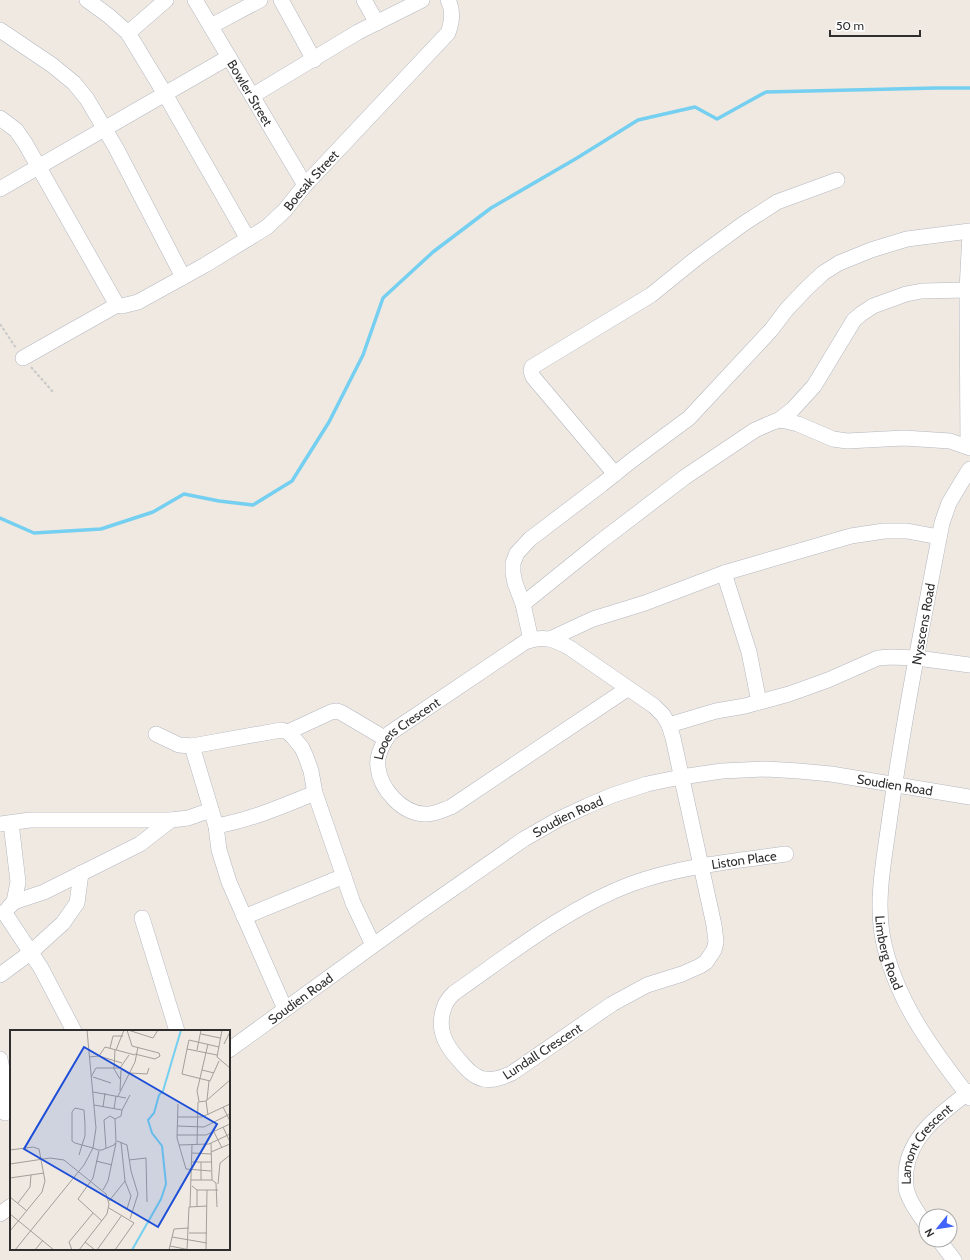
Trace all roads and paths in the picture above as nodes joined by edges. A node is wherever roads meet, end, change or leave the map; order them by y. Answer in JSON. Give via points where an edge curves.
{"nodes":[{"id":1,"x":87,"y":0,"type":"edge"},
{"id":2,"x":166,"y":0,"type":"edge"},
{"id":3,"x":195,"y":0,"type":"edge"},
{"id":4,"x":260,"y":0,"type":"edge"},
{"id":5,"x":281,"y":0,"type":"edge"},
{"id":6,"x":364,"y":0,"type":"edge"},
{"id":7,"x":422,"y":0,"type":"edge"},
{"id":8,"x":448,"y":0,"type":"edge"},
{"id":9,"x":377,"y":23,"type":"junction"},
{"id":10,"x":211,"y":26,"type":"junction"},
{"id":11,"x":0,"y":30,"type":"edge"},
{"id":12,"x":128,"y":33,"type":"junction"},
{"id":13,"x":229,"y":57,"type":"junction"},
{"id":14,"x":314,"y":60,"type":"junction"},
{"id":15,"x":165,"y":94,"type":"junction"},
{"id":16,"x":252,"y":96,"type":"junction"},
{"id":17,"x":0,"y":118,"type":"edge"},
{"id":18,"x":104,"y":128,"type":"junction"},
{"id":19,"x":39,"y":167,"type":"junction"},
{"id":20,"x":837,"y":180,"type":"dead end"},
{"id":21,"x":305,"y":185,"type":"junction"},
{"id":22,"x":0,"y":189,"type":"edge"},
{"id":23,"x":970,"y":230,"type":"edge"},
{"id":24,"x":970,"y":234,"type":"edge"},
{"id":25,"x":248,"y":239,"type":"junction"},
{"id":26,"x":183,"y":277,"type":"junction"},
{"id":27,"x":967,"y":290,"type":"junction"},
{"id":28,"x":117,"y":304,"type":"junction"},
{"id":29,"x":23,"y":358,"type":"dead end"},
{"id":30,"x":779,"y":420,"type":"junction"},
{"id":31,"x":969,"y":448,"type":"edge"},
{"id":32,"x":970,"y":469,"type":"edge"},
{"id":33,"x":615,"y":474,"type":"junction"},
{"id":34,"x":939,"y":537,"type":"junction"},
{"id":35,"x":724,"y":573,"type":"junction"},
{"id":36,"x":523,"y":604,"type":"junction"},
{"id":37,"x":550,"y":639,"type":"junction"},
{"id":38,"x":531,"y":640,"type":"junction"},
{"id":39,"x":916,"y":658,"type":"junction"},
{"id":40,"x":970,"y":665,"type":"edge"},
{"id":41,"x":627,"y":689,"type":"junction"},
{"id":42,"x":759,"y":702,"type":"junction"},
{"id":43,"x":669,"y":725,"type":"junction"},
{"id":44,"x":288,"y":732,"type":"junction"},
{"id":45,"x":156,"y":734,"type":"dead end"},
{"id":46,"x":386,"y":739,"type":"junction"},
{"id":47,"x":192,"y":746,"type":"junction"},
{"id":48,"x":681,"y":777,"type":"junction"},
{"id":49,"x":895,"y":785,"type":"junction"},
{"id":50,"x":315,"y":793,"type":"junction"},
{"id":51,"x":970,"y":797,"type":"edge"},
{"id":52,"x":211,"y":810,"type":"junction"},
{"id":53,"x":171,"y":820,"type":"junction"},
{"id":54,"x":5,"y":824,"type":"edge"},
{"id":55,"x":216,"y":826,"type":"junction"},
{"id":56,"x":786,"y":854,"type":"dead end"},
{"id":57,"x":701,"y":866,"type":"junction"},
{"id":58,"x":81,"y":873,"type":"junction"},
{"id":59,"x":344,"y":876,"type":"junction"},
{"id":60,"x":6,"y":909,"type":"edge"},
{"id":61,"x":244,"y":917,"type":"junction"},
{"id":62,"x":142,"y":918,"type":"dead end"},
{"id":63,"x":374,"y":946,"type":"junction"},
{"id":64,"x":30,"y":953,"type":"junction"},
{"id":65,"x":0,"y":975,"type":"edge"},
{"id":66,"x":285,"y":1009,"type":"junction"},
{"id":67,"x":73,"y":1030,"type":"edge"},
{"id":68,"x":177,"y":1030,"type":"edge"},
{"id":69,"x":230,"y":1049,"type":"edge"},
{"id":70,"x":0,"y":1059,"type":"edge"},
{"id":71,"x":969,"y":1094,"type":"edge"},
{"id":72,"x":6,"y":1115,"type":"edge"},
{"id":73,"x":10,"y":1207,"type":"edge"},
{"id":74,"x":918,"y":1212,"type":"edge"},
{"id":75,"x":0,"y":1214,"type":"edge"},
{"id":76,"x":945,"y":1248,"type":"edge"},
{"id":77,"x":954,"y":1260,"type":"edge"}],
"edges":[{"from":1,"to":12,"type":"street"},
{"from":2,"to":12,"type":"street"},
{"from":3,"to":10,"type":"street","name":"Bowler Street"},
{"from":4,"to":10,"type":"street"},
{"from":5,"to":14,"type":"street"},
{"from":6,"to":9,"type":"street"},
{"from":7,"to":9,"type":"street"},
{"from":8,"to":21,"type":"street","name":"Boesak Street","via":[[452,14],[448,33]]},
{"from":9,"to":14,"type":"street"},
{"from":10,"to":13,"type":"street","name":"Bowler Street"},
{"from":11,"to":18,"type":"street","via":[[74,82]]},
{"from":12,"to":15,"type":"street"},
{"from":13,"to":15,"type":"street"},
{"from":13,"to":16,"type":"street","name":"Bowler Street"},
{"from":14,"to":16,"type":"street"},
{"from":15,"to":18,"type":"street"},
{"from":15,"to":25,"type":"street"},
{"from":16,"to":21,"type":"street","name":"Bowler Street"},
{"from":17,"to":19,"type":"street","via":[[16,130]]},
{"from":18,"to":19,"type":"street"},
{"from":18,"to":26,"type":"street"},
{"from":19,"to":22,"type":"street"},
{"from":19,"to":28,"type":"street"},
{"from":20,"to":33,"type":"street","via":[[777,202],[698,257],[651,295],[532,367],[533,377]]},
{"from":21,"to":25,"type":"street","name":"Boesak Street","via":[[285,210],[267,227]]},
{"from":23,"to":33,"type":"street","via":[[907,239],[870,250],[823,273],[787,309],[771,330],[689,418]]},
{"from":24,"to":27,"type":"street"},
{"from":25,"to":26,"type":"street","name":"Boesak Street"},
{"from":26,"to":28,"type":"street","name":"Boesak Street","via":[[138,302],[122,306]]},
{"from":27,"to":30,"type":"street","via":[[906,294],[873,306],[861,314],[854,320],[814,386]]},
{"from":27,"to":31,"type":"street"},
{"from":28,"to":29,"type":"street","name":"Boesak Street"},
{"from":30,"to":31,"type":"street","via":[[798,424],[833,439],[847,441],[904,438],[950,441]]},
{"from":30,"to":36,"type":"street","via":[[755,430],[685,477]]},
{"from":32,"to":34,"type":"street","name":"Nysscens Road","via":[[949,504]]},
{"from":33,"to":36,"type":"street","via":[[530,539],[517,554],[513,563],[513,573]]},
{"from":34,"to":35,"type":"street","via":[[908,531],[884,531],[851,536]]},
{"from":34,"to":39,"type":"street","name":"Nysscens Road"},
{"from":35,"to":37,"type":"street","via":[[645,603],[593,619]]},
{"from":35,"to":42,"type":"street","via":[[749,652]]},
{"from":36,"to":38,"type":"street"},
{"from":37,"to":38,"type":"street","name":"Looers Crescent"},
{"from":37,"to":41,"type":"street","name":"Looers Crescent","via":[[570,648]]},
{"from":38,"to":46,"type":"street","name":"Looers Crescent","via":[[390,733]]},
{"from":39,"to":40,"type":"street"},
{"from":39,"to":42,"type":"street","via":[[878,658],[789,694]]},
{"from":39,"to":49,"type":"street","name":"Nysscens Road"},
{"from":41,"to":43,"type":"street","name":"Looers Crescent","via":[[654,706]]},
{"from":41,"to":46,"type":"street","name":"Looers Crescent","via":[[451,807],[434,814],[408,810],[387,791],[378,767],[379,754]]},
{"from":42,"to":43,"type":"street"},
{"from":43,"to":48,"type":"street","name":"Looers Crescent"},
{"from":44,"to":46,"type":"street","via":[[336,711]]},
{"from":44,"to":47,"type":"street","via":[[281,730]]},
{"from":44,"to":50,"type":"street","via":[[302,748],[306,757]]},
{"from":45,"to":47,"type":"street","via":[[179,745]]},
{"from":47,"to":52,"type":"street"},
{"from":48,"to":49,"type":"street","name":"Soudien Road","via":[[722,771],[799,770]]},
{"from":48,"to":57,"type":"street","name":"Lundall Crescent"},
{"from":48,"to":63,"type":"street","name":"Soudien Road","via":[[613,795],[559,819],[524,839]]},
{"from":49,"to":51,"type":"street","name":"Soudien Road"},
{"from":49,"to":71,"type":"street","name":"Limberg Road","via":[[880,890],[882,934],[891,970],[905,1002],[929,1043]]},
{"from":50,"to":55,"type":"street","via":[[255,817]]},
{"from":50,"to":59,"type":"street"},
{"from":52,"to":53,"type":"street","via":[[188,818]]},
{"from":52,"to":55,"type":"street"},
{"from":53,"to":54,"type":"street","via":[[30,820]]},
{"from":53,"to":58,"type":"street","via":[[140,844]]},
{"from":54,"to":60,"type":"street","via":[[18,882]]},
{"from":55,"to":61,"type":"street","via":[[218,850]]},
{"from":56,"to":57,"type":"street","name":"Liston Place"},
{"from":57,"to":57,"type":"street","name":"Lundall Crescent","via":[[668,872],[630,884],[589,903],[541,932],[454,992],[446,1003],[441,1018],[445,1041],[451,1051],[469,1072],[482,1079],[496,1079],[512,1073],[612,1004],[646,985],[682,974],[706,962],[716,942]]},
{"from":58,"to":60,"type":"street"},
{"from":58,"to":64,"type":"street","via":[[77,903],[63,923]]},
{"from":59,"to":61,"type":"street"},
{"from":59,"to":63,"type":"street"},
{"from":60,"to":64,"type":"street"},
{"from":61,"to":66,"type":"street"},
{"from":62,"to":68,"type":"street"},
{"from":63,"to":66,"type":"street","name":"Soudien Road"},
{"from":64,"to":65,"type":"street"},
{"from":64,"to":67,"type":"street","via":[[41,968]]},
{"from":66,"to":69,"type":"street","name":"Soudien Road"},
{"from":70,"to":72,"type":"street"},
{"from":71,"to":74,"type":"street","name":"Lamont Crescent","via":[[926,1128],[914,1143],[907,1160],[905,1180],[907,1192]]},
{"from":73,"to":75,"type":"street"},
{"from":76,"to":77,"type":"street"}]}
